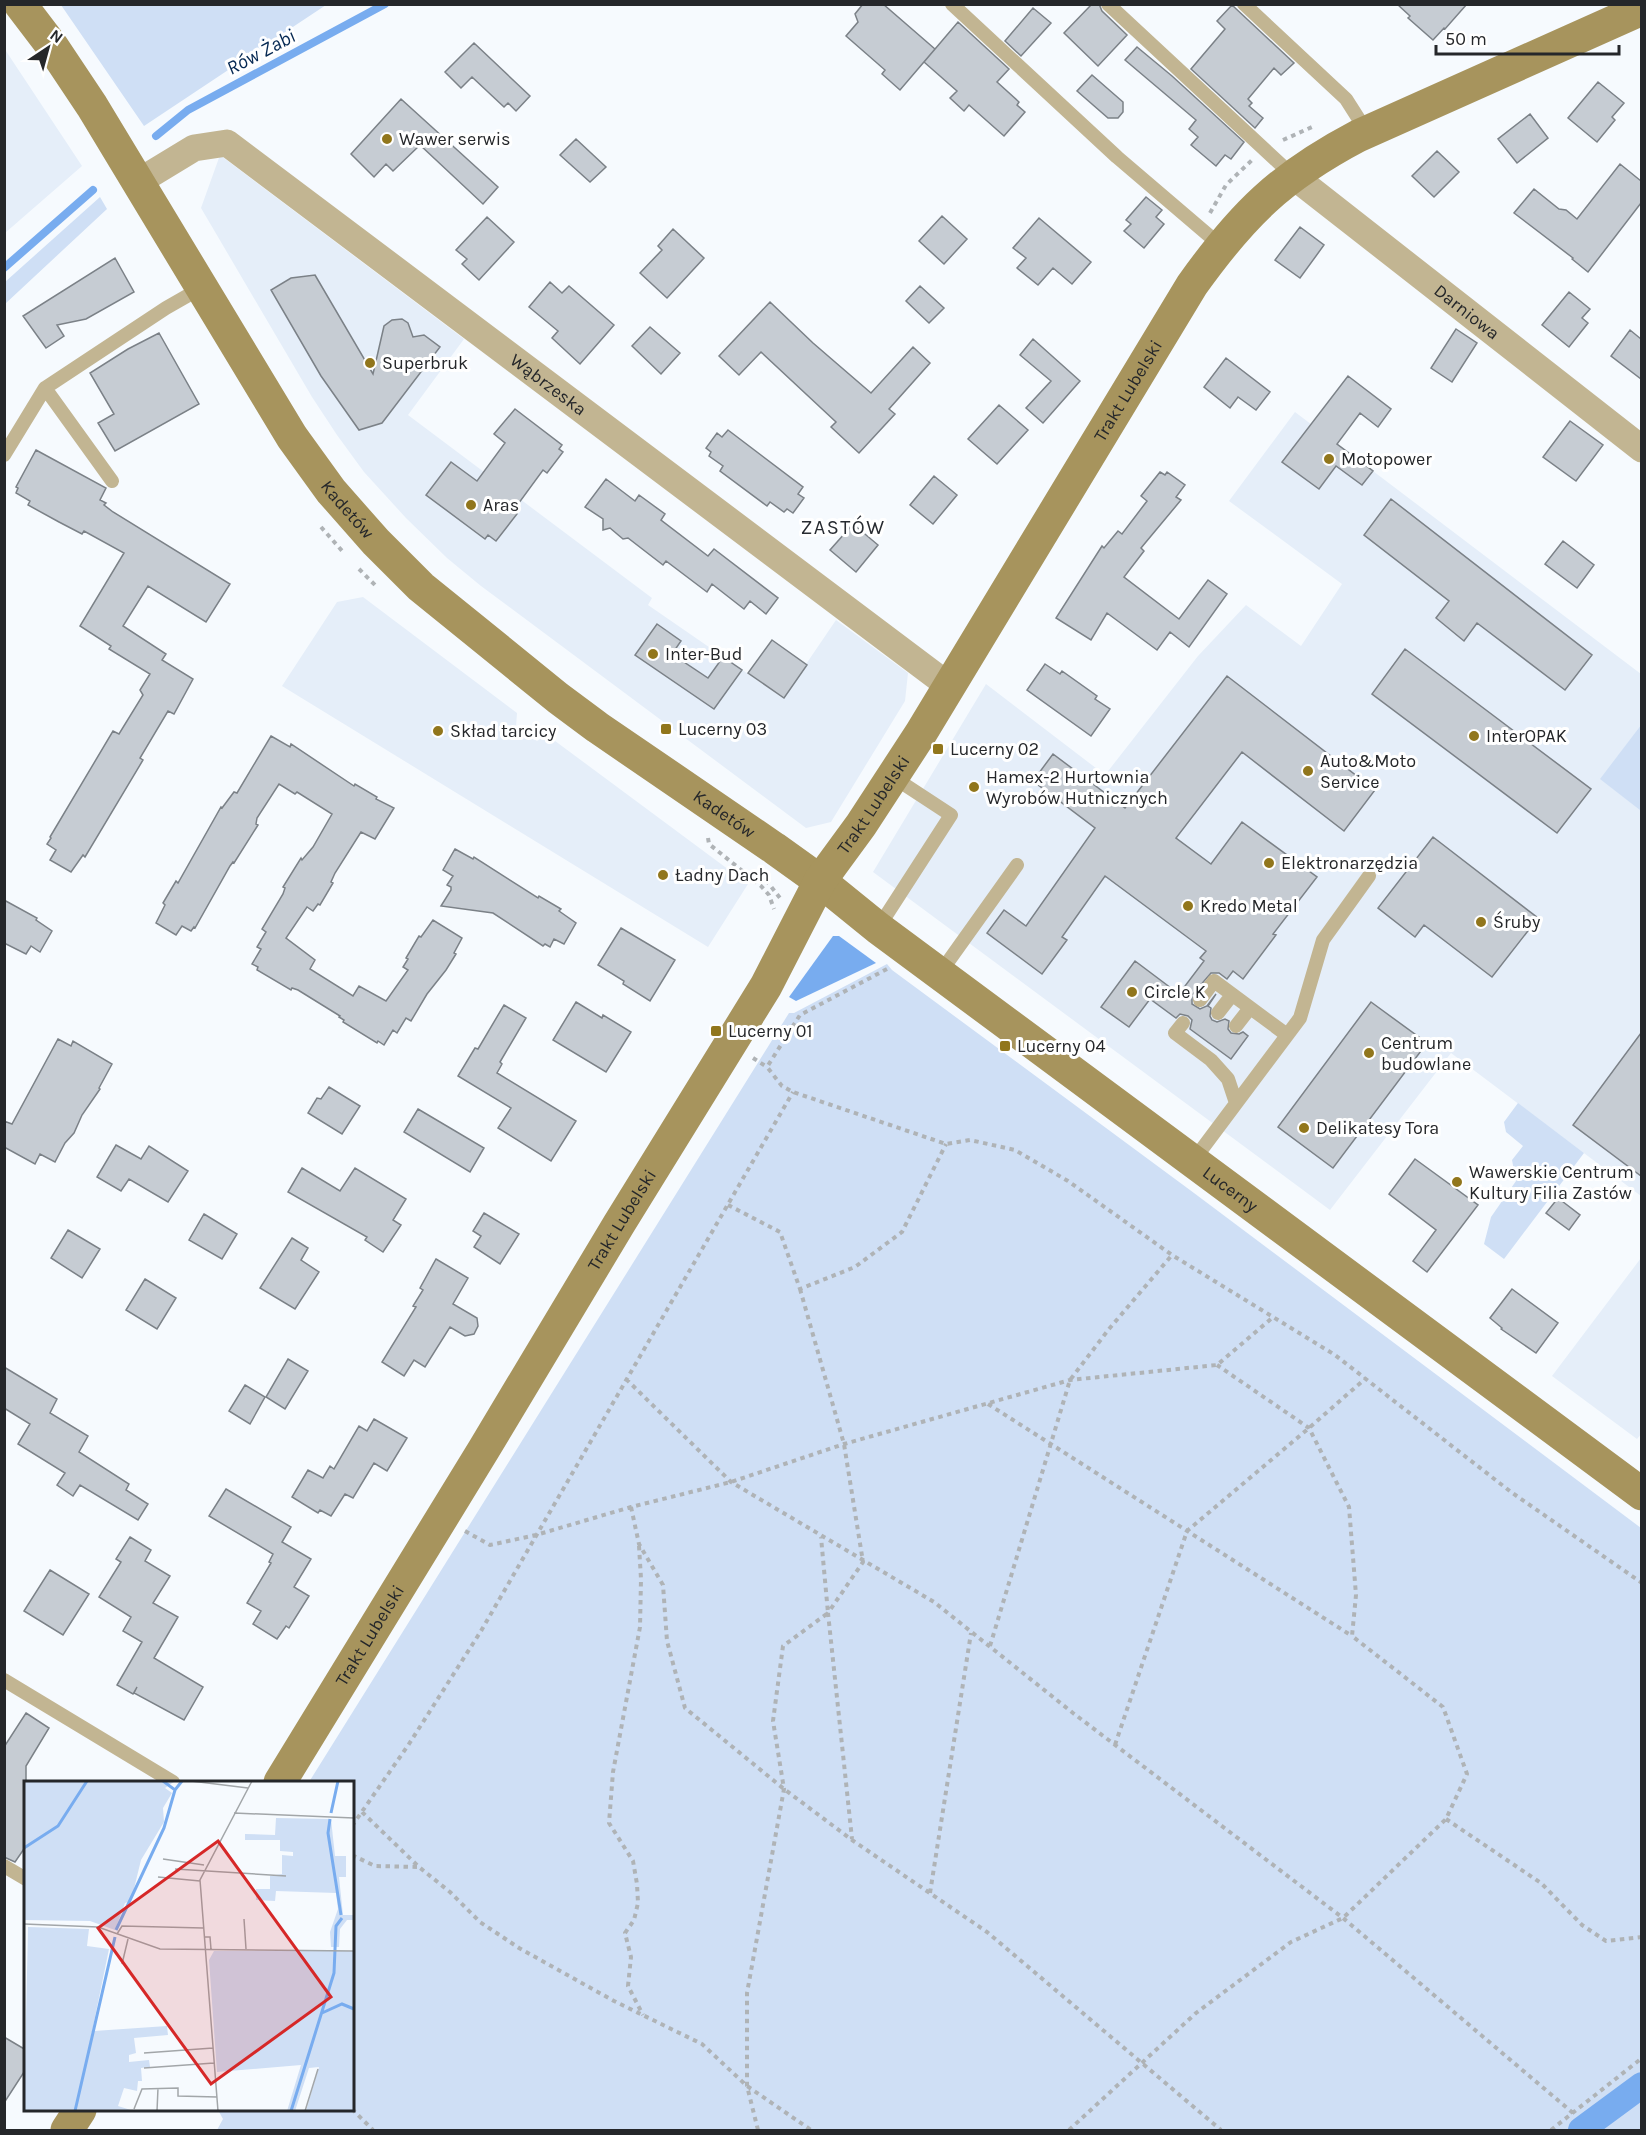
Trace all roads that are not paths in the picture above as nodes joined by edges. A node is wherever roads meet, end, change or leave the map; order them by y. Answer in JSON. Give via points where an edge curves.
{"nodes":[{"id":1,"x":20,"y":4,"type":"edge"},
{"id":2,"x":952,"y":4,"type":"edge"},
{"id":3,"x":1108,"y":4,"type":"edge"},
{"id":4,"x":1244,"y":4,"type":"edge"},
{"id":5,"x":1641,"y":9,"type":"edge"},
{"id":6,"x":1367,"y":132,"type":"junction"},
{"id":7,"x":1292,"y":175,"type":"junction"},
{"id":8,"x":138,"y":182,"type":"junction"},
{"id":9,"x":1220,"y":245,"type":"junction"},
{"id":10,"x":201,"y":288,"type":"junction"},
{"id":11,"x":45,"y":388,"type":"junction"},
{"id":12,"x":1641,"y":449,"type":"edge"},
{"id":13,"x":4,"y":455,"type":"edge"},
{"id":14,"x":112,"y":481,"type":"dead end"},
{"id":15,"x":949,"y":686,"type":"junction"},
{"id":16,"x":893,"y":777,"type":"junction"},
{"id":17,"x":1017,"y":865,"type":"dead end"},
{"id":18,"x":1369,"y":876,"type":"dead end"},
{"id":19,"x":820,"y":881,"type":"junction"},
{"id":20,"x":878,"y":928,"type":"junction"},
{"id":21,"x":940,"y":974,"type":"junction"},
{"id":22,"x":1232,"y":995,"type":"junction"},
{"id":23,"x":1200,"y":1000,"type":"dead end"},
{"id":24,"x":1250,"y":1008,"type":"junction"},
{"id":25,"x":1218,"y":1013,"type":"dead end"},
{"id":26,"x":1183,"y":1023,"type":"dead end"},
{"id":27,"x":1236,"y":1026,"type":"dead end"},
{"id":28,"x":1287,"y":1035,"type":"junction"},
{"id":29,"x":1236,"y":1103,"type":"junction"},
{"id":30,"x":1193,"y":1161,"type":"junction"},
{"id":31,"x":1641,"y":1494,"type":"edge"},
{"id":32,"x":4,"y":1680,"type":"edge"},
{"id":33,"x":171,"y":1781,"type":"edge"},
{"id":34,"x":281,"y":1781,"type":"edge"},
{"id":35,"x":4,"y":1866,"type":"edge"},
{"id":36,"x":24,"y":1878,"type":"edge"},
{"id":37,"x":79,"y":2111,"type":"edge"},
{"id":38,"x":67,"y":2130,"type":"edge"}],
"edges":[{"from":1,"to":8,"type":"street","name":"Kadetów","via":[[92,106]]},
{"from":2,"to":9,"type":"lane","via":[[1117,157]]},
{"from":3,"to":7,"type":"lane"},
{"from":4,"to":6,"type":"lane","via":[[1346,99]]},
{"from":5,"to":6,"type":"street","name":"Trakt Lubelski"},
{"from":6,"to":7,"type":"street","name":"Trakt Lubelski"},
{"from":7,"to":9,"type":"street","name":"Trakt Lubelski"},
{"from":7,"to":12,"type":"street","name":"Darniowa"},
{"from":8,"to":10,"type":"street","name":"Kadetów"},
{"from":8,"to":15,"type":"street","name":"Wąbrzeska","via":[[194,148],[227,143]]},
{"from":9,"to":15,"type":"street","name":"Trakt Lubelski"},
{"from":10,"to":11,"type":"lane"},
{"from":10,"to":19,"type":"street","name":"Kadetów","via":[[292,437],[376,543],[493,646],[597,727]]},
{"from":11,"to":13,"type":"lane"},
{"from":11,"to":14,"type":"lane"},
{"from":15,"to":16,"type":"street","name":"Trakt Lubelski"},
{"from":16,"to":19,"type":"street","name":"Trakt Lubelski"},
{"from":16,"to":20,"type":"lane","via":[[951,815]]},
{"from":17,"to":21,"type":"lane"},
{"from":18,"to":28,"type":"lane","via":[[1323,940],[1300,1018]]},
{"from":19,"to":20,"type":"street","name":"Lucerny"},
{"from":19,"to":34,"type":"street","name":"Trakt Lubelski","via":[[766,986]]},
{"from":20,"to":21,"type":"street","name":"Lucerny"},
{"from":21,"to":30,"type":"street","name":"Lucerny"},
{"from":22,"to":23,"type":"lane","via":[[1214,981]]},
{"from":22,"to":24,"type":"lane"},
{"from":22,"to":25,"type":"lane"},
{"from":24,"to":27,"type":"lane"},
{"from":24,"to":28,"type":"lane"},
{"from":26,"to":29,"type":"lane","via":[[1175,1033],[1197,1041],[1215,1055]]},
{"from":28,"to":29,"type":"lane"},
{"from":29,"to":30,"type":"lane"},
{"from":30,"to":31,"type":"street","name":"Lucerny"},
{"from":32,"to":33,"type":"lane"},
{"from":35,"to":36,"type":"lane"},
{"from":37,"to":38,"type":"street"}]}
